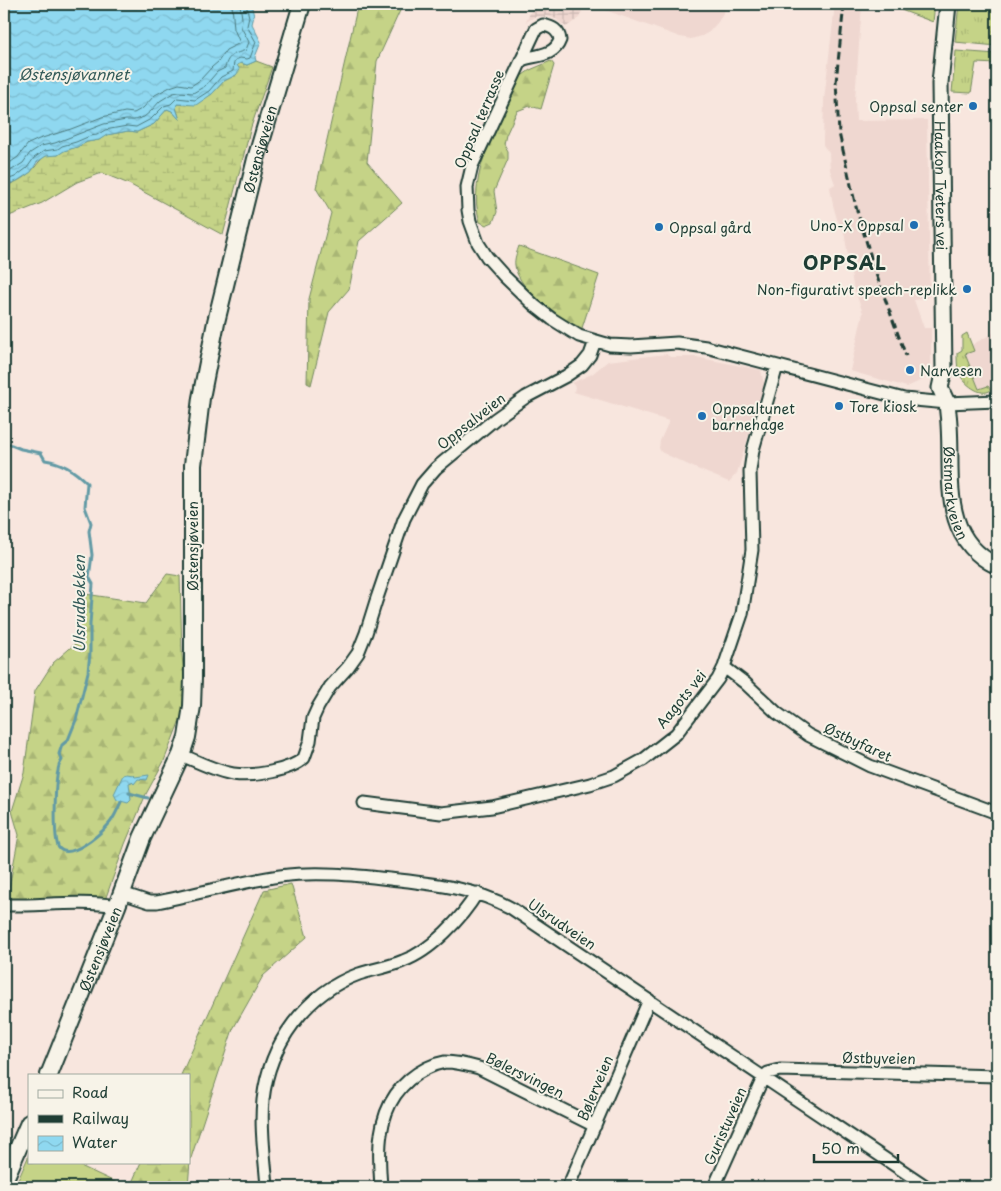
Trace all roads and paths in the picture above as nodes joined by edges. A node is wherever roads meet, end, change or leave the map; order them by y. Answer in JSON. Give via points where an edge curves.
{"nodes":[{"id":1,"x":302,"y":4,"type":"edge"},
{"id":2,"x":948,"y":4,"type":"edge"},
{"id":3,"x":520,"y":60,"type":"dead end"},
{"id":4,"x":595,"y":341,"type":"junction"},
{"id":5,"x":777,"y":366,"type":"junction"},
{"id":6,"x":997,"y":401,"type":"edge"},
{"id":7,"x":947,"y":403,"type":"junction"},
{"id":8,"x":997,"y":566,"type":"edge"},
{"id":9,"x":724,"y":667,"type":"junction"},
{"id":10,"x":181,"y":754,"type":"junction"},
{"id":11,"x":364,"y":803,"type":"dead end"},
{"id":12,"x":997,"y":814,"type":"edge"},
{"id":13,"x":477,"y":893,"type":"junction"},
{"id":14,"x":119,"y":900,"type":"junction"},
{"id":15,"x":4,"y":905,"type":"edge"},
{"id":16,"x":649,"y":1000,"type":"junction"},
{"id":17,"x":49,"y":1074,"type":"edge"},
{"id":18,"x":997,"y":1076,"type":"edge"},
{"id":19,"x":763,"y":1078,"type":"junction"},
{"id":20,"x":28,"y":1124,"type":"edge"},
{"id":21,"x":595,"y":1126,"type":"junction"},
{"id":22,"x":4,"y":1181,"type":"edge"},
{"id":23,"x":267,"y":1187,"type":"edge"},
{"id":24,"x":381,"y":1187,"type":"edge"},
{"id":25,"x":568,"y":1187,"type":"edge"},
{"id":26,"x":714,"y":1187,"type":"edge"},
{"id":27,"x":926,"y":1187,"type":"edge"}],
"edges":[{"from":1,"to":10,"type":"main road","name":"Østensjøveien","via":[[255,166],[216,322],[201,398],[193,465],[192,706]]},
{"from":2,"to":7,"type":"street","name":"Haakon Tveters vei","via":[[940,83],[944,370],[952,387]]},
{"from":3,"to":4,"type":"street","name":"Oppsal terrasse","via":[[472,166],[467,187],[470,221],[487,257],[534,305],[569,330]]},
{"from":4,"to":5,"type":"street","via":[[631,346],[677,343],[706,347]]},
{"from":4,"to":10,"type":"street","name":"Oppsalveien","via":[[582,365],[495,419],[436,468],[422,484],[404,519],[358,653],[318,707],[304,758],[280,770],[240,774]]},
{"from":5,"to":7,"type":"street","via":[[904,399]]},
{"from":5,"to":9,"type":"street","name":"Aagots vei","via":[[751,465],[752,541],[742,614]]},
{"from":6,"to":7,"type":"street"},
{"from":7,"to":8,"type":"street","name":"Østmarkveien","via":[[952,506],[956,522],[979,554]]},
{"from":9,"to":11,"type":"street","name":"Aagots vei","via":[[708,694],[676,734],[643,760],[614,776],[520,801],[441,814]]},
{"from":9,"to":12,"type":"street","name":"Østbyfaret","via":[[808,735],[870,766]]},
{"from":10,"to":14,"type":"main road","name":"Østensjøveien","via":[[142,838]]},
{"from":13,"to":14,"type":"street","name":"Ulsrudveien","via":[[454,886],[311,874],[262,879],[157,902]]},
{"from":13,"to":16,"type":"street","name":"Ulsrudveien","via":[[511,908]]},
{"from":13,"to":23,"type":"street","via":[[462,916],[415,956],[338,984],[311,1004],[288,1030],[270,1066],[264,1088],[262,1125]]},
{"from":14,"to":15,"type":"street","name":"Ulsrudveien"},
{"from":14,"to":17,"type":"main road","name":"Østensjøveien"},
{"from":16,"to":19,"type":"street","name":"Ulsrudveien"},
{"from":16,"to":21,"type":"street","name":"Bølerveien"},
{"from":18,"to":19,"type":"street","name":"Østbyveien","via":[[780,1070]]},
{"from":19,"to":26,"type":"street","name":"Guristuveien"},
{"from":19,"to":27,"type":"street","name":"Ulsrudveien"},
{"from":20,"to":22,"type":"main road"},
{"from":21,"to":24,"type":"street","name":"Bølersvingen","via":[[479,1068],[445,1062],[436,1064],[408,1080],[386,1111],[380,1146]]},
{"from":21,"to":25,"type":"street","name":"Bølerveien"}]}
